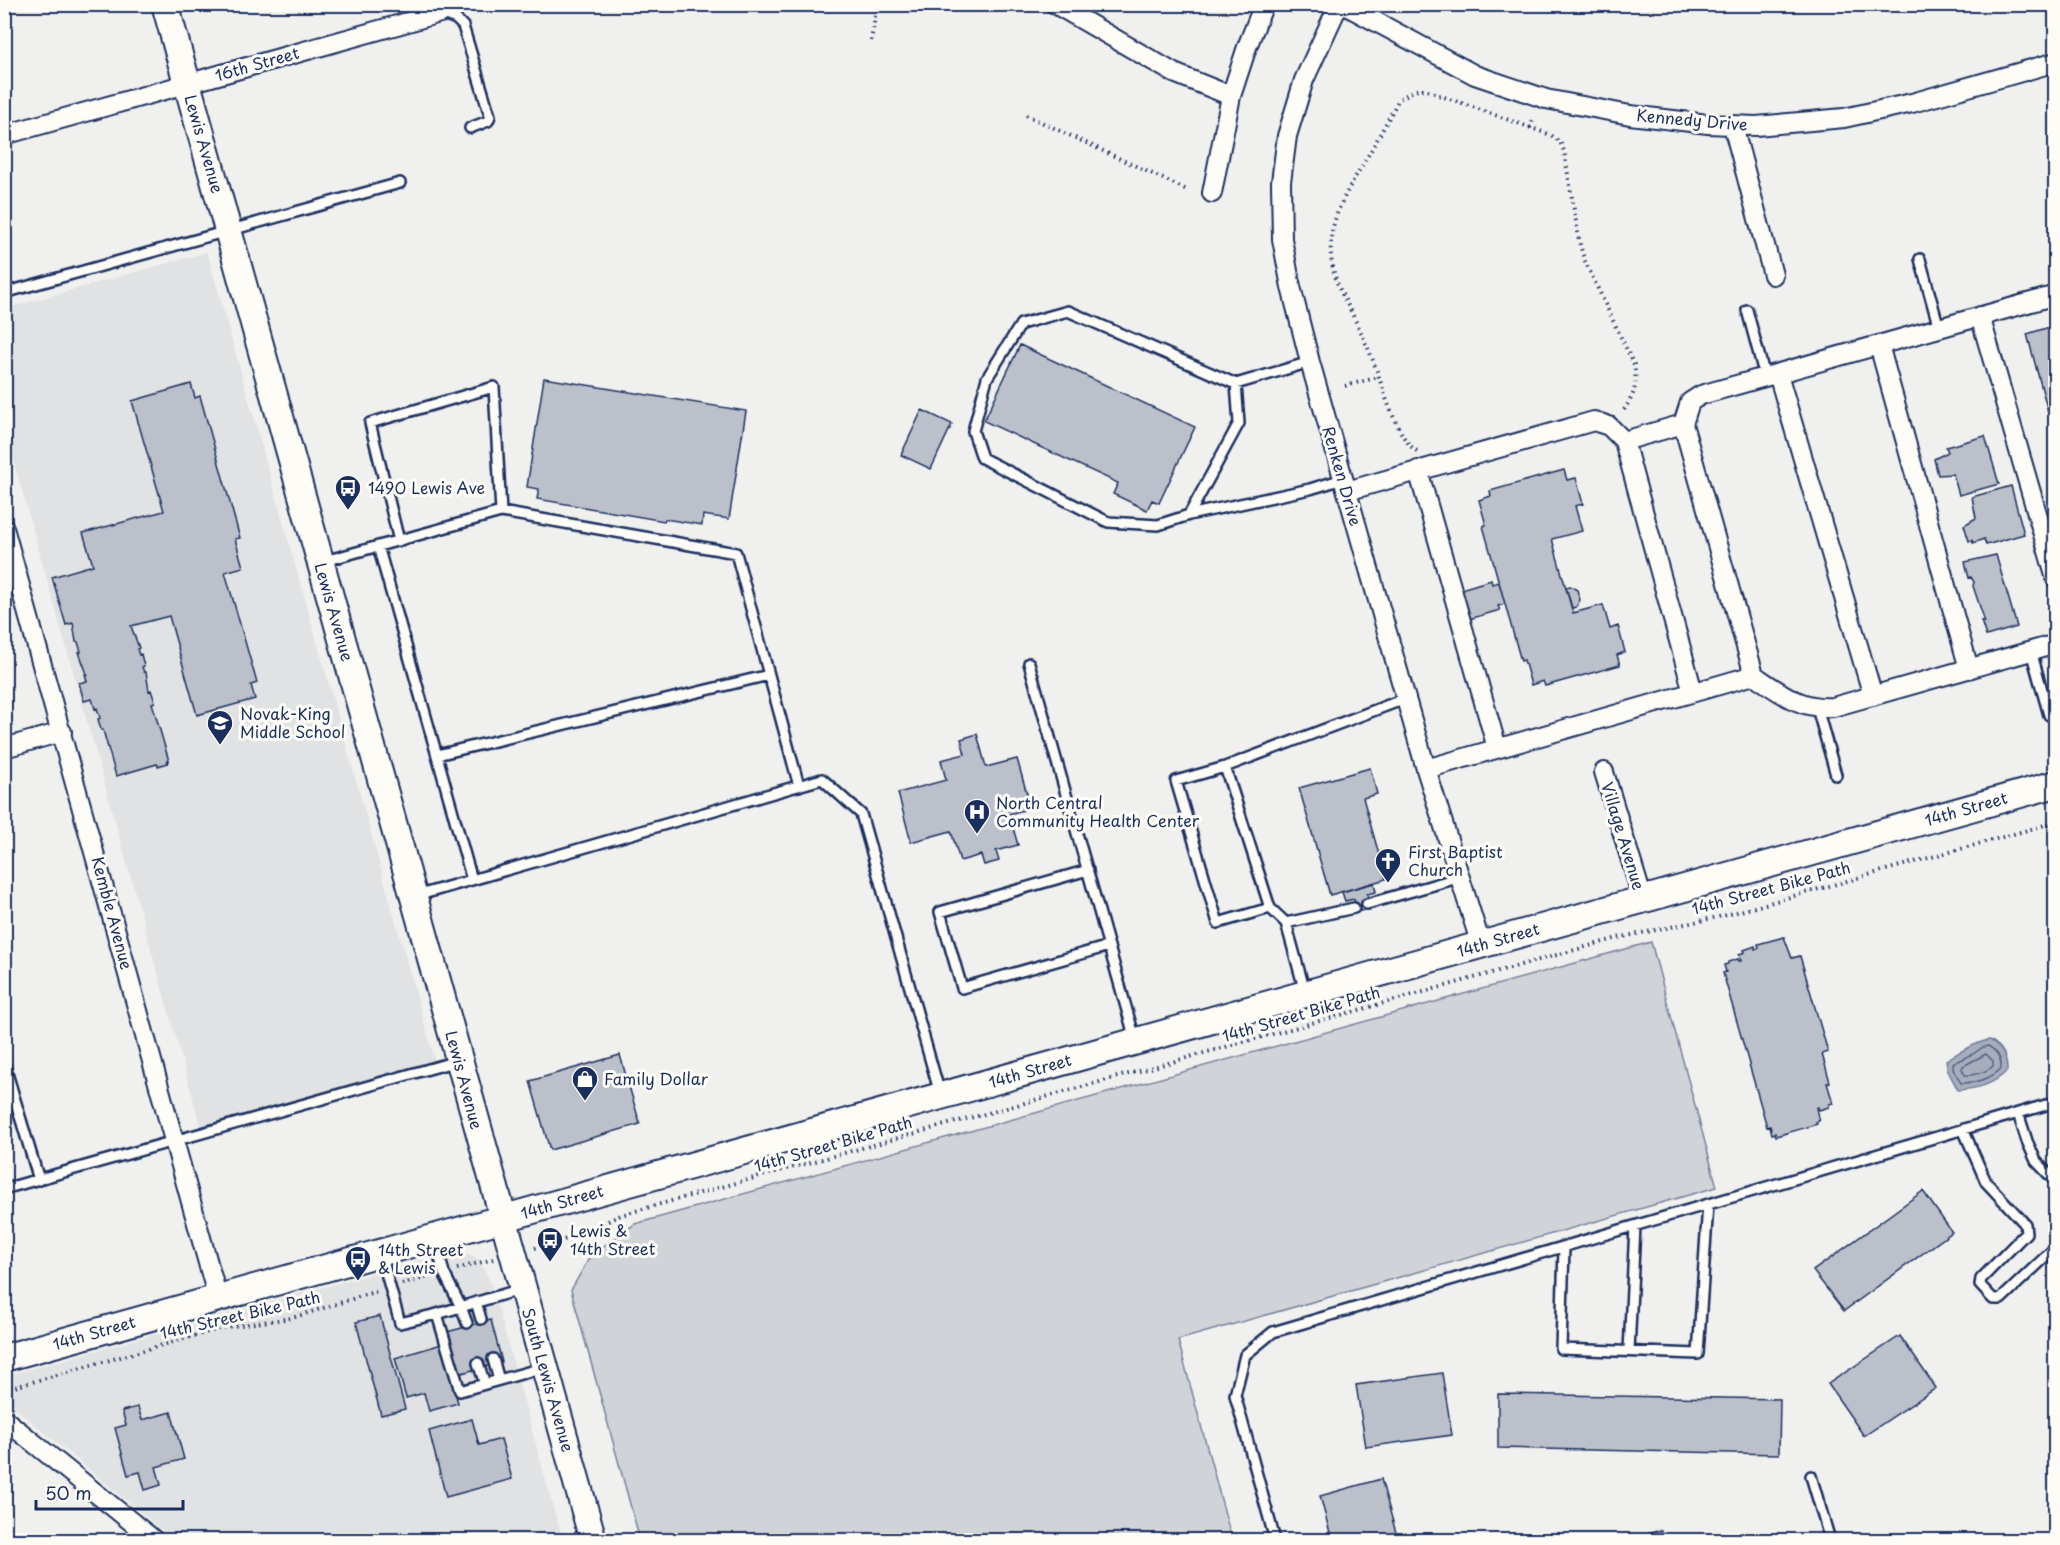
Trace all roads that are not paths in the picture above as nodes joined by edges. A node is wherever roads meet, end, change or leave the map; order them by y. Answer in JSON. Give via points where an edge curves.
{"nodes":[{"id":1,"x":165,"y":4,"type":"edge"},
{"id":2,"x":1055,"y":4,"type":"edge"},
{"id":3,"x":1264,"y":4,"type":"edge"},
{"id":4,"x":1341,"y":4,"type":"edge"},
{"id":5,"x":440,"y":13,"type":"joint"},
{"id":6,"x":2055,"y":62,"type":"edge"},
{"id":7,"x":188,"y":84,"type":"junction"},
{"id":8,"x":1231,"y":96,"type":"junction"},
{"id":9,"x":1733,"y":126,"type":"junction"},
{"id":10,"x":470,"y":128,"type":"dead end"},
{"id":11,"x":4,"y":135,"type":"edge"},
{"id":12,"x":400,"y":183,"type":"dead end"},
{"id":13,"x":1212,"y":193,"type":"dead end"},
{"id":14,"x":228,"y":230,"type":"junction"},
{"id":15,"x":1920,"y":259,"type":"dead end"},
{"id":16,"x":1773,"y":275,"type":"dead end"},
{"id":17,"x":4,"y":293,"type":"edge"},
{"id":18,"x":2055,"y":295,"type":"edge"},
{"id":19,"x":1747,"y":310,"type":"dead end"},
{"id":20,"x":1980,"y":316,"type":"junction"},
{"id":21,"x":1939,"y":328,"type":"junction"},
{"id":22,"x":1879,"y":345,"type":"junction"},
{"id":23,"x":1310,"y":362,"type":"junction"},
{"id":24,"x":1771,"y":375,"type":"junction"},
{"id":25,"x":1236,"y":384,"type":"junction"},
{"id":26,"x":1683,"y":424,"type":"junction"},
{"id":27,"x":1624,"y":441,"type":"junction"},
{"id":28,"x":1419,"y":461,"type":"junction"},
{"id":29,"x":1345,"y":485,"type":"junction"},
{"id":30,"x":501,"y":512,"type":"junction"},
{"id":31,"x":1189,"y":515,"type":"junction"},
{"id":32,"x":4,"y":528,"type":"edge"},
{"id":33,"x":399,"y":541,"type":"junction"},
{"id":34,"x":378,"y":546,"type":"junction"},
{"id":35,"x":320,"y":562,"type":"junction"},
{"id":36,"x":2055,"y":579,"type":"edge"},
{"id":37,"x":2055,"y":644,"type":"edge"},
{"id":38,"x":2031,"y":651,"type":"junction"},
{"id":39,"x":1029,"y":663,"type":"dead end"},
{"id":40,"x":1969,"y":669,"type":"junction"},
{"id":41,"x":769,"y":675,"type":"junction"},
{"id":42,"x":1754,"y":675,"type":"junction"},
{"id":43,"x":1693,"y":692,"type":"junction"},
{"id":44,"x":1873,"y":696,"type":"junction"},
{"id":45,"x":1407,"y":698,"type":"junction"},
{"id":46,"x":1817,"y":708,"type":"junction"},
{"id":47,"x":2049,"y":715,"type":"dead end"},
{"id":48,"x":62,"y":732,"type":"junction"},
{"id":49,"x":4,"y":748,"type":"edge"},
{"id":50,"x":1497,"y":748,"type":"junction"},
{"id":51,"x":436,"y":755,"type":"junction"},
{"id":52,"x":1226,"y":767,"type":"junction"},
{"id":53,"x":1426,"y":769,"type":"junction"},
{"id":54,"x":1604,"y":772,"type":"dead end"},
{"id":55,"x":1836,"y":775,"type":"dead end"},
{"id":56,"x":2055,"y":784,"type":"edge"},
{"id":57,"x":799,"y":786,"type":"junction"},
{"id":58,"x":1088,"y":870,"type":"junction"},
{"id":59,"x":1461,"y":877,"type":"junction"},
{"id":60,"x":472,"y":880,"type":"junction"},
{"id":61,"x":413,"y":897,"type":"junction"},
{"id":62,"x":1643,"y":900,"type":"junction"},
{"id":63,"x":1367,"y":904,"type":"dead end"},
{"id":64,"x":1270,"y":908,"type":"junction"},
{"id":65,"x":1354,"y":908,"type":"dead end"},
{"id":66,"x":1286,"y":923,"type":"junction"},
{"id":67,"x":1481,"y":945,"type":"junction"},
{"id":68,"x":1110,"y":946,"type":"junction"},
{"id":69,"x":1305,"y":994,"type":"junction"},
{"id":70,"x":1136,"y":1042,"type":"junction"},
{"id":71,"x":459,"y":1061,"type":"junction"},
{"id":72,"x":4,"y":1063,"type":"edge"},
{"id":73,"x":940,"y":1096,"type":"junction"},
{"id":74,"x":2055,"y":1102,"type":"edge"},
{"id":75,"x":2018,"y":1113,"type":"junction"},
{"id":76,"x":1963,"y":1129,"type":"junction"},
{"id":77,"x":175,"y":1141,"type":"junction"},
{"id":78,"x":39,"y":1180,"type":"junction"},
{"id":79,"x":2055,"y":1182,"type":"edge"},
{"id":80,"x":4,"y":1189,"type":"edge"},
{"id":81,"x":1708,"y":1204,"type":"junction"},
{"id":82,"x":502,"y":1219,"type":"junction"},
{"id":83,"x":1635,"y":1226,"type":"junction"},
{"id":84,"x":435,"y":1238,"type":"junction"},
{"id":85,"x":1564,"y":1247,"type":"junction"},
{"id":86,"x":2055,"y":1247,"type":"edge"},
{"id":87,"x":380,"y":1253,"type":"junction"},
{"id":88,"x":522,"y":1289,"type":"junction"},
{"id":89,"x":218,"y":1299,"type":"junction"},
{"id":90,"x":476,"y":1302,"type":"junction"},
{"id":91,"x":461,"y":1307,"type":"junction"},
{"id":92,"x":437,"y":1314,"type":"junction"},
{"id":93,"x":481,"y":1319,"type":"dead end"},
{"id":94,"x":467,"y":1323,"type":"dead end"},
{"id":95,"x":1629,"y":1351,"type":"junction"},
{"id":96,"x":4,"y":1358,"type":"edge"},
{"id":97,"x":493,"y":1359,"type":"dead end"},
{"id":98,"x":478,"y":1363,"type":"dead end"},
{"id":99,"x":544,"y":1368,"type":"junction"},
{"id":100,"x":498,"y":1380,"type":"junction"},
{"id":101,"x":485,"y":1384,"type":"junction"},
{"id":102,"x":4,"y":1419,"type":"edge"},
{"id":103,"x":1811,"y":1476,"type":"dead end"},
{"id":104,"x":153,"y":1540,"type":"edge"},
{"id":105,"x":592,"y":1540,"type":"edge"},
{"id":106,"x":1275,"y":1540,"type":"edge"},
{"id":107,"x":1830,"y":1540,"type":"edge"}],
"edges":[{"from":1,"to":7,"type":"street","name":"Lewis Avenue"},
{"from":2,"to":8,"type":"street","via":[[1174,73]]},
{"from":3,"to":8,"type":"street"},
{"from":4,"to":9,"type":"street","name":"Kennedy Drive","via":[[1475,75],[1546,99],[1630,115]]},
{"from":4,"to":23,"type":"street","name":"Renken Drive","via":[[1304,80],[1287,136],[1281,182],[1282,239]]},
{"from":5,"to":7,"type":"street","name":"16th Street"},
{"from":5,"to":10,"type":"lane","via":[[463,26],[490,116],[488,121]]},
{"from":6,"to":9,"type":"street","name":"Kennedy Drive","via":[[1844,118]]},
{"from":7,"to":11,"type":"street","name":"16th Street"},
{"from":7,"to":14,"type":"street","name":"Lewis Avenue"},
{"from":8,"to":13,"type":"street"},
{"from":9,"to":16,"type":"street"},
{"from":12,"to":14,"type":"lane"},
{"from":14,"to":17,"type":"lane"},
{"from":14,"to":35,"type":"street","name":"Lewis Avenue"},
{"from":15,"to":21,"type":"lane"},
{"from":18,"to":20,"type":"street"},
{"from":19,"to":24,"type":"lane"},
{"from":20,"to":21,"type":"street"},
{"from":20,"to":36,"type":"street"},
{"from":21,"to":22,"type":"street"},
{"from":22,"to":24,"type":"street"},
{"from":22,"to":40,"type":"street"},
{"from":23,"to":25,"type":"lane"},
{"from":23,"to":29,"type":"street","name":"Renken Drive"},
{"from":24,"to":26,"type":"street","via":[[1701,395],[1690,402]]},
{"from":24,"to":44,"type":"street"},
{"from":25,"to":31,"type":"lane","via":[[1239,423]]},
{"from":25,"to":31,"type":"lane","via":[[1068,311],[1021,324],[987,378],[973,430],[982,458],[1107,522],[1158,525]]},
{"from":26,"to":27,"type":"street"},
{"from":26,"to":42,"type":"street"},
{"from":27,"to":28,"type":"street","via":[[1609,426],[1594,421]]},
{"from":27,"to":43,"type":"street"},
{"from":28,"to":29,"type":"street"},
{"from":28,"to":50,"type":"street"},
{"from":29,"to":31,"type":"lane"},
{"from":29,"to":45,"type":"street","name":"Renken Drive"},
{"from":30,"to":33,"type":"lane"},
{"from":30,"to":33,"type":"lane","via":[[494,387],[370,423]]},
{"from":30,"to":41,"type":"lane","via":[[736,554]]},
{"from":32,"to":48,"type":"street","name":"Kemble Avenue"},
{"from":33,"to":34,"type":"lane"},
{"from":34,"to":35,"type":"lane"},
{"from":34,"to":51,"type":"lane"},
{"from":35,"to":61,"type":"street","name":"Lewis Avenue"},
{"from":37,"to":38,"type":"street"},
{"from":38,"to":40,"type":"street"},
{"from":38,"to":47,"type":"lane"},
{"from":39,"to":58,"type":"lane"},
{"from":40,"to":44,"type":"street"},
{"from":41,"to":51,"type":"lane"},
{"from":41,"to":57,"type":"lane"},
{"from":42,"to":43,"type":"street"},
{"from":42,"to":46,"type":"street","via":[[1795,701]]},
{"from":43,"to":50,"type":"street"},
{"from":44,"to":46,"type":"street"},
{"from":45,"to":52,"type":"lane"},
{"from":45,"to":53,"type":"street","name":"Renken Drive"},
{"from":46,"to":55,"type":"lane"},
{"from":48,"to":49,"type":"street"},
{"from":48,"to":77,"type":"street","name":"Kemble Avenue"},
{"from":50,"to":53,"type":"street"},
{"from":51,"to":60,"type":"lane"},
{"from":52,"to":64,"type":"lane"},
{"from":52,"to":64,"type":"lane","via":[[1176,781],[1218,922]]},
{"from":53,"to":59,"type":"street","name":"Renken Drive"},
{"from":54,"to":62,"type":"street","name":"Village Avenue"},
{"from":56,"to":62,"type":"street","name":"14th Street"},
{"from":57,"to":60,"type":"lane"},
{"from":57,"to":73,"type":"lane","via":[[822,779],[861,814]]},
{"from":58,"to":68,"type":"lane"},
{"from":58,"to":68,"type":"lane","via":[[940,912],[962,988]]},
{"from":59,"to":63,"type":"lane"},
{"from":59,"to":67,"type":"street","name":"Renken Drive"},
{"from":60,"to":61,"type":"lane"},
{"from":61,"to":71,"type":"street","name":"Lewis Avenue"},
{"from":62,"to":67,"type":"street","name":"14th Street"},
{"from":64,"to":66,"type":"lane"},
{"from":65,"to":66,"type":"lane"},
{"from":66,"to":69,"type":"lane"},
{"from":67,"to":69,"type":"street","name":"14th Street"},
{"from":68,"to":70,"type":"lane"},
{"from":69,"to":70,"type":"street","name":"14th Street"},
{"from":70,"to":73,"type":"street","name":"14th Street"},
{"from":71,"to":77,"type":"lane"},
{"from":71,"to":82,"type":"street","name":"Lewis Avenue"},
{"from":72,"to":78,"type":"lane"},
{"from":73,"to":82,"type":"street","name":"14th Street"},
{"from":74,"to":75,"type":"lane"},
{"from":75,"to":76,"type":"lane"},
{"from":75,"to":79,"type":"lane","via":[[2036,1161]]},
{"from":76,"to":81,"type":"lane"},
{"from":76,"to":86,"type":"lane","via":[[1986,1182],[2025,1224],[2026,1233],[1981,1279],[1980,1285],[1993,1299],[2001,1299]]},
{"from":77,"to":78,"type":"lane"},
{"from":77,"to":89,"type":"street","name":"Kemble Avenue"},
{"from":78,"to":80,"type":"lane"},
{"from":81,"to":83,"type":"lane"},
{"from":81,"to":95,"type":"lane","via":[[1698,1354]]},
{"from":82,"to":84,"type":"street","name":"14th Street"},
{"from":82,"to":88,"type":"street","name":"South Lewis Avenue"},
{"from":83,"to":85,"type":"lane"},
{"from":83,"to":95,"type":"lane"},
{"from":84,"to":87,"type":"street","name":"14th Street"},
{"from":84,"to":91,"type":"lane","via":[[444,1273]]},
{"from":85,"to":95,"type":"lane","via":[[1561,1349]]},
{"from":85,"to":106,"type":"lane","via":[[1273,1332],[1245,1355],[1235,1395]]},
{"from":87,"to":89,"type":"street","name":"14th Street"},
{"from":87,"to":92,"type":"lane","via":[[400,1323]]},
{"from":88,"to":90,"type":"lane"},
{"from":88,"to":99,"type":"street","name":"South Lewis Avenue"},
{"from":89,"to":96,"type":"street","name":"14th Street"},
{"from":90,"to":91,"type":"lane"},
{"from":90,"to":93,"type":"lane"},
{"from":91,"to":92,"type":"lane"},
{"from":91,"to":94,"type":"lane"},
{"from":92,"to":101,"type":"lane","via":[[460,1391]]},
{"from":97,"to":100,"type":"lane"},
{"from":98,"to":101,"type":"lane"},
{"from":99,"to":100,"type":"lane"},
{"from":99,"to":105,"type":"street","name":"South Lewis Avenue"},
{"from":100,"to":101,"type":"lane"},
{"from":102,"to":104,"type":"street"},
{"from":103,"to":107,"type":"lane"}]}
